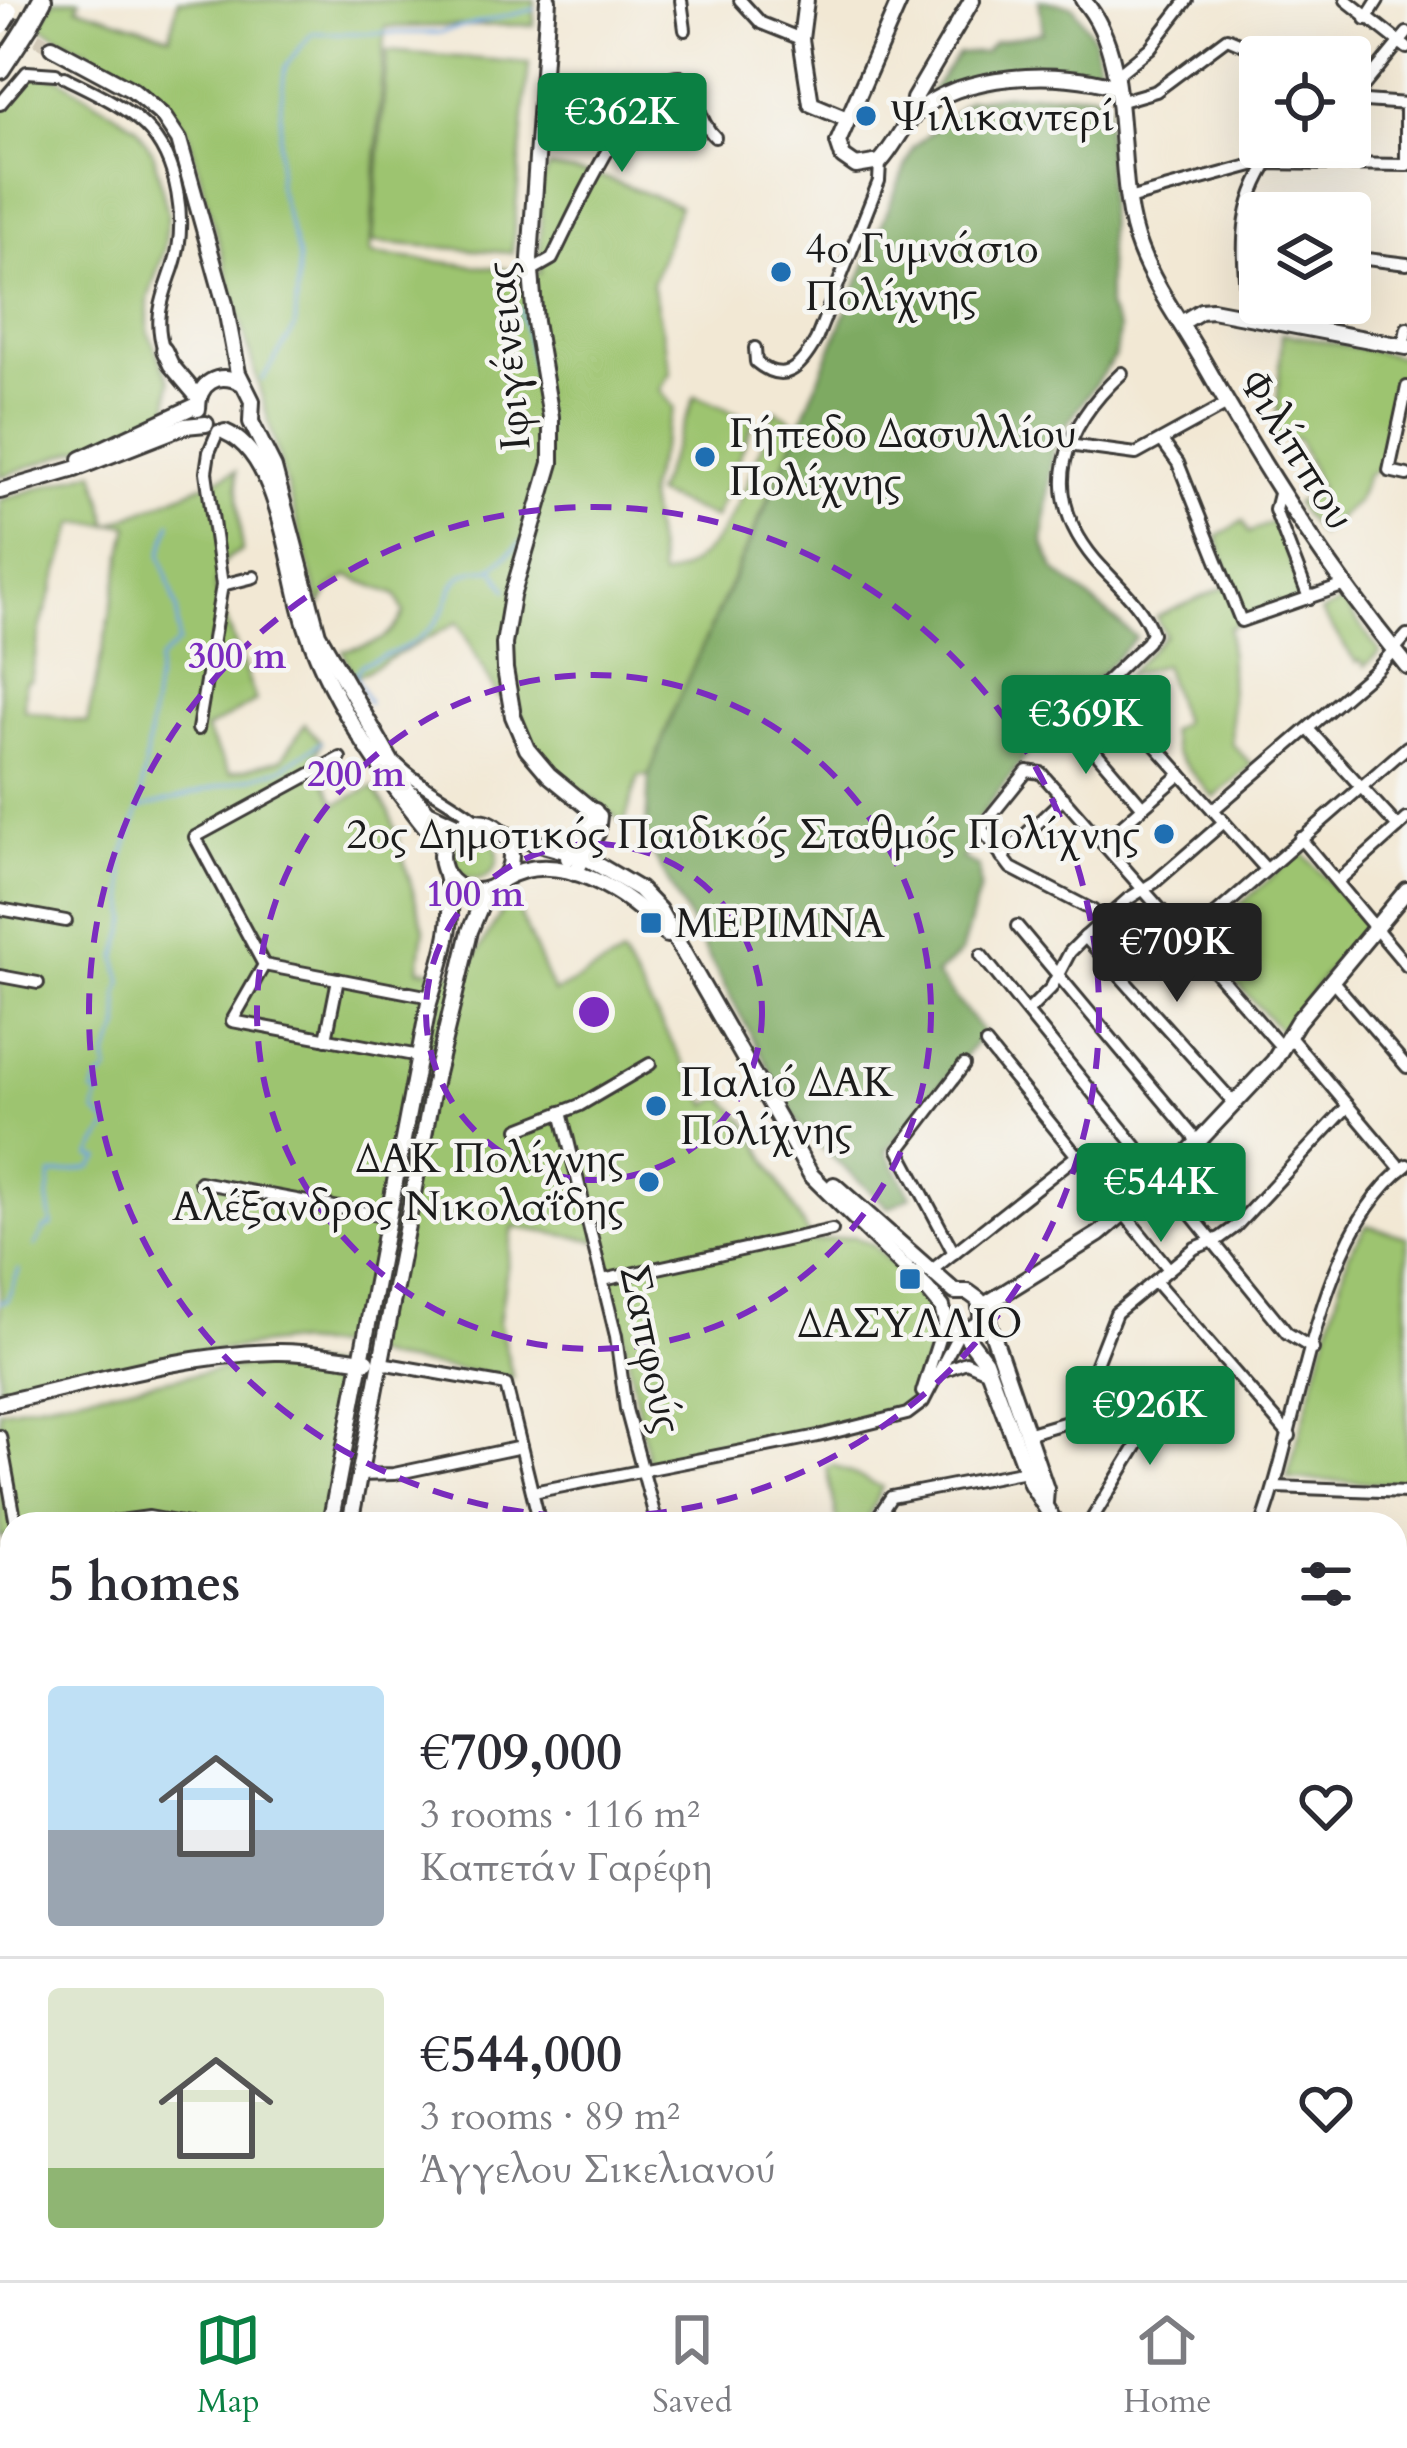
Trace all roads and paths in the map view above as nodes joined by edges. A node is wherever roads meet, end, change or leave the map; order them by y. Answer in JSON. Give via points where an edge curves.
{"nodes":[{"id":1,"x":41,"y":0,"type":"edge"},
{"id":2,"x":548,"y":0,"type":"edge"},
{"id":3,"x":681,"y":0,"type":"edge"},
{"id":4,"x":740,"y":0,"type":"edge"},
{"id":5,"x":806,"y":0,"type":"edge"},
{"id":6,"x":900,"y":0,"type":"edge"},
{"id":7,"x":972,"y":0,"type":"edge"},
{"id":8,"x":1084,"y":0,"type":"edge"},
{"id":9,"x":1346,"y":0,"type":"edge"},
{"id":10,"x":1378,"y":0,"type":"edge"},
{"id":11,"x":1182,"y":2,"type":"edge"},
{"id":12,"x":1366,"y":20,"type":"junction"},
{"id":13,"x":685,"y":30,"type":"dead end"},
{"id":14,"x":800,"y":39,"type":"junction"},
{"id":15,"x":1404,"y":41,"type":"edge"},
{"id":16,"x":1239,"y":42,"type":"edge"},
{"id":17,"x":52,"y":47,"type":"tunnel mouth"},
{"id":18,"x":0,"y":69,"type":"edge"},
{"id":19,"x":1371,"y":78,"type":"edge"},
{"id":20,"x":1116,"y":89,"type":"junction"},
{"id":21,"x":1371,"y":101,"type":"edge"},
{"id":22,"x":0,"y":104,"type":"edge"},
{"id":23,"x":1406,"y":104,"type":"edge"},
{"id":24,"x":912,"y":118,"type":"junction"},
{"id":25,"x":847,"y":119,"type":"junction"},
{"id":26,"x":715,"y":137,"type":"dead end"},
{"id":27,"x":880,"y":161,"type":"junction"},
{"id":28,"x":1371,"y":164,"type":"edge"},
{"id":29,"x":1407,"y":165,"type":"edge"},
{"id":30,"x":1239,"y":168,"type":"edge"},
{"id":31,"x":1128,"y":199,"type":"junction"},
{"id":32,"x":1371,"y":260,"type":"edge"},
{"id":33,"x":1407,"y":264,"type":"edge"},
{"id":34,"x":531,"y":271,"type":"junction"},
{"id":35,"x":1239,"y":315,"type":"edge"},
{"id":36,"x":229,"y":322,"type":"junction"},
{"id":37,"x":1180,"y":322,"type":"junction"},
{"id":38,"x":1285,"y":324,"type":"edge"},
{"id":39,"x":1407,"y":328,"type":"edge"},
{"id":40,"x":1405,"y":347,"type":"edge"},
{"id":41,"x":755,"y":348,"type":"dead end"},
{"id":42,"x":164,"y":350,"type":"junction"},
{"id":43,"x":1122,"y":373,"type":"dead end"},
{"id":44,"x":214,"y":379,"type":"junction"},
{"id":45,"x":242,"y":383,"type":"junction"},
{"id":46,"x":1407,"y":387,"type":"edge"},
{"id":47,"x":198,"y":401,"type":"junction"},
{"id":48,"x":1227,"y":404,"type":"junction"},
{"id":49,"x":250,"y":415,"type":"junction"},
{"id":50,"x":216,"y":429,"type":"junction"},
{"id":51,"x":1162,"y":441,"type":"junction"},
{"id":52,"x":1068,"y":445,"type":"junction"},
{"id":53,"x":1407,"y":475,"type":"edge"},
{"id":54,"x":44,"y":478,"type":"junction"},
{"id":55,"x":0,"y":491,"type":"edge"},
{"id":56,"x":1279,"y":494,"type":"junction"},
{"id":57,"x":254,"y":577,"type":"dead end"},
{"id":58,"x":222,"y":585,"type":"junction"},
{"id":59,"x":1346,"y":585,"type":"junction"},
{"id":60,"x":1309,"y":598,"type":"junction"},
{"id":61,"x":1407,"y":635,"type":"edge"},
{"id":62,"x":1394,"y":650,"type":"junction"},
{"id":63,"x":1407,"y":666,"type":"edge"},
{"id":64,"x":1102,"y":686,"type":"junction"},
{"id":65,"x":198,"y":729,"type":"dead end"},
{"id":66,"x":1308,"y":729,"type":"junction"},
{"id":67,"x":375,"y":738,"type":"junction"},
{"id":68,"x":1407,"y":747,"type":"edge"},
{"id":69,"x":340,"y":758,"type":"dead end"},
{"id":70,"x":1181,"y":774,"type":"junction"},
{"id":71,"x":1360,"y":787,"type":"junction"},
{"id":72,"x":1064,"y":798,"type":"junction"},
{"id":73,"x":1144,"y":807,"type":"junction"},
{"id":74,"x":1213,"y":810,"type":"junction"},
{"id":75,"x":477,"y":821,"type":"junction"},
{"id":76,"x":1224,"y":822,"type":"junction"},
{"id":77,"x":1403,"y":823,"type":"edge"},
{"id":78,"x":458,"y":826,"type":"junction"},
{"id":79,"x":503,"y":834,"type":"junction"},
{"id":80,"x":1300,"y":838,"type":"junction"},
{"id":81,"x":1102,"y":843,"type":"junction"},
{"id":82,"x":442,"y":847,"type":"junction"},
{"id":83,"x":577,"y":854,"type":"junction"},
{"id":84,"x":1001,"y":857,"type":"junction"},
{"id":85,"x":1266,"y":869,"type":"junction"},
{"id":86,"x":570,"y":871,"type":"junction"},
{"id":87,"x":446,"y":875,"type":"junction"},
{"id":88,"x":502,"y":880,"type":"junction"},
{"id":89,"x":1338,"y":881,"type":"junction"},
{"id":90,"x":487,"y":890,"type":"junction"},
{"id":91,"x":1407,"y":890,"type":"edge"},
{"id":92,"x":1143,"y":891,"type":"junction"},
{"id":93,"x":0,"y":909,"type":"edge"},
{"id":94,"x":1103,"y":920,"type":"junction"},
{"id":95,"x":66,"y":921,"type":"dead end"},
{"id":96,"x":1017,"y":926,"type":"dead end"},
{"id":97,"x":1375,"y":926,"type":"junction"},
{"id":98,"x":1085,"y":937,"type":"junction"},
{"id":99,"x":1185,"y":940,"type":"junction"},
{"id":100,"x":981,"y":955,"type":"dead end"},
{"id":101,"x":686,"y":957,"type":"junction"},
{"id":102,"x":264,"y":965,"type":"junction"},
{"id":103,"x":1407,"y":966,"type":"edge"},
{"id":104,"x":0,"y":976,"type":"edge"},
{"id":105,"x":1058,"y":977,"type":"junction"},
{"id":106,"x":338,"y":979,"type":"junction"},
{"id":107,"x":1331,"y":979,"type":"junction"},
{"id":108,"x":38,"y":983,"type":"dead end"},
{"id":109,"x":431,"y":997,"type":"junction"},
{"id":110,"x":1028,"y":1011,"type":"junction"},
{"id":111,"x":326,"y":1039,"type":"junction"},
{"id":112,"x":1286,"y":1042,"type":"junction"},
{"id":113,"x":986,"y":1044,"type":"dead end"},
{"id":114,"x":419,"y":1056,"type":"junction"},
{"id":115,"x":650,"y":1064,"type":"dead end"},
{"id":116,"x":964,"y":1065,"type":"dead end"},
{"id":117,"x":1407,"y":1067,"type":"edge"},
{"id":118,"x":1235,"y":1104,"type":"junction"},
{"id":119,"x":1348,"y":1106,"type":"junction"},
{"id":120,"x":562,"y":1112,"type":"junction"},
{"id":121,"x":519,"y":1129,"type":"dead end"},
{"id":122,"x":1198,"y":1142,"type":"junction"},
{"id":123,"x":799,"y":1154,"type":"junction"},
{"id":124,"x":1079,"y":1154,"type":"junction"},
{"id":125,"x":1404,"y":1167,"type":"edge"},
{"id":126,"x":1163,"y":1179,"type":"junction"},
{"id":127,"x":200,"y":1182,"type":"dead end"},
{"id":128,"x":1125,"y":1213,"type":"junction"},
{"id":129,"x":388,"y":1217,"type":"junction"},
{"id":130,"x":832,"y":1230,"type":"dead end"},
{"id":131,"x":1213,"y":1241,"type":"junction"},
{"id":132,"x":954,"y":1253,"type":"junction"},
{"id":133,"x":1169,"y":1269,"type":"junction"},
{"id":134,"x":932,"y":1270,"type":"junction"},
{"id":135,"x":603,"y":1280,"type":"junction"},
{"id":136,"x":1155,"y":1281,"type":"junction"},
{"id":137,"x":955,"y":1292,"type":"junction"},
{"id":138,"x":983,"y":1307,"type":"junction"},
{"id":139,"x":943,"y":1315,"type":"junction"},
{"id":140,"x":962,"y":1333,"type":"junction"},
{"id":141,"x":1313,"y":1349,"type":"junction"},
{"id":142,"x":359,"y":1360,"type":"junction"},
{"id":143,"x":381,"y":1363,"type":"junction"},
{"id":144,"x":938,"y":1373,"type":"junction"},
{"id":145,"x":992,"y":1375,"type":"junction"},
{"id":146,"x":1171,"y":1389,"type":"dead end"},
{"id":147,"x":0,"y":1403,"type":"edge"},
{"id":148,"x":907,"y":1414,"type":"junction"},
{"id":149,"x":1026,"y":1434,"type":"junction"},
{"id":150,"x":0,"y":1436,"type":"edge"},
{"id":151,"x":1290,"y":1436,"type":"junction"},
{"id":152,"x":521,"y":1447,"type":"junction"},
{"id":153,"x":644,"y":1471,"type":"junction"},
{"id":154,"x":1027,"y":1471,"type":"junction"},
{"id":155,"x":358,"y":1475,"type":"junction"},
{"id":156,"x":1275,"y":1486,"type":"junction"},
{"id":157,"x":533,"y":1492,"type":"junction"},
{"id":158,"x":1405,"y":1492,"type":"edge"},
{"id":159,"x":1045,"y":1503,"type":"junction"},
{"id":160,"x":1407,"y":1508,"type":"edge"},
{"id":161,"x":14,"y":1512,"type":"edge"},
{"id":162,"x":332,"y":1512,"type":"edge"},
{"id":163,"x":352,"y":1512,"type":"edge"},
{"id":164,"x":537,"y":1512,"type":"edge"},
{"id":165,"x":654,"y":1512,"type":"edge"},
{"id":166,"x":881,"y":1512,"type":"edge"},
{"id":167,"x":1050,"y":1512,"type":"edge"},
{"id":168,"x":1096,"y":1512,"type":"edge"},
{"id":169,"x":1266,"y":1512,"type":"edge"}],
"edges":[{"from":1,"to":18,"type":"highway"},
{"from":2,"to":34,"type":"street","name":"Ιφιγένειας"},
{"from":3,"to":13,"type":"street"},
{"from":4,"to":14,"type":"street","via":[[760,22]]},
{"from":5,"to":14,"type":"street"},
{"from":6,"to":25,"type":"street"},
{"from":7,"to":24,"type":"street","via":[[914,98]]},
{"from":8,"to":20,"type":"street","name":"Φιλίππου"},
{"from":9,"to":12,"type":"street"},
{"from":10,"to":12,"type":"street"},
{"from":11,"to":20,"type":"street"},
{"from":12,"to":15,"type":"street"},
{"from":14,"to":25,"type":"street","via":[[811,104]]},
{"from":15,"to":19,"type":"street"},
{"from":16,"to":20,"type":"street","via":[[1215,44],[1158,89]]},
{"from":17,"to":36,"type":"street","via":[[132,90],[170,126],[189,166]]},
{"from":20,"to":24,"type":"street","via":[[1076,79],[983,82]]},
{"from":20,"to":31,"type":"street","name":"Φιλίππου"},
{"from":21,"to":23,"type":"street"},
{"from":22,"to":42,"type":"street","via":[[27,72],[60,75],[154,137],[181,229],[158,315]]},
{"from":23,"to":29,"type":"street"},
{"from":24,"to":27,"type":"street"},
{"from":25,"to":27,"type":"street","via":[[838,142],[843,158],[861,167]]},
{"from":26,"to":34,"type":"street","via":[[690,84],[664,78],[623,126],[552,259]]},
{"from":27,"to":41,"type":"street","via":[[879,181],[804,361],[776,374],[756,362]]},
{"from":28,"to":29,"type":"street"},
{"from":30,"to":31,"type":"street"},
{"from":31,"to":37,"type":"street","name":"Φιλίππου","via":[[1140,249]]},
{"from":32,"to":33,"type":"street"},
{"from":34,"to":83,"type":"street","name":"Ιφιγένειας","via":[[551,464],[512,596],[505,669],[531,755],[595,811]]},
{"from":35,"to":37,"type":"street","via":[[1207,310]]},
{"from":36,"to":44,"type":"street","via":[[226,359]]},
{"from":36,"to":45,"type":"street"},
{"from":37,"to":48,"type":"street","name":"Φιλίππου"},
{"from":38,"to":40,"type":"street"},
{"from":39,"to":40,"type":"street"},
{"from":42,"to":44,"type":"street","via":[[190,373]]},
{"from":42,"to":47,"type":"street"},
{"from":43,"to":52,"type":"street","via":[[1086,409]]},
{"from":44,"to":45,"type":"street"},
{"from":44,"to":47,"type":"street"},
{"from":45,"to":49,"type":"street"},
{"from":46,"to":53,"type":"street","via":[[1389,471]]},
{"from":47,"to":50,"type":"street"},
{"from":47,"to":54,"type":"street"},
{"from":48,"to":51,"type":"street"},
{"from":48,"to":56,"type":"street","name":"Φιλίππου"},
{"from":49,"to":50,"type":"street","via":[[240,427]]},
{"from":49,"to":67,"type":"street","via":[[274,468],[319,634]]},
{"from":50,"to":54,"type":"street","via":[[185,426]]},
{"from":50,"to":58,"type":"street","via":[[206,472]]},
{"from":50,"to":82,"type":"street","via":[[248,446],[266,477],[307,629],[327,673],[390,783]]},
{"from":51,"to":52,"type":"street","via":[[1134,454]]},
{"from":51,"to":60,"type":"street","via":[[1241,621]]},
{"from":52,"to":64,"type":"street","via":[[1063,481],[1072,524],[1152,633]]},
{"from":54,"to":55,"type":"street"},
{"from":56,"to":59,"type":"street","name":"Φιλίππου"},
{"from":56,"to":60,"type":"street","via":[[1275,510]]},
{"from":57,"to":58,"type":"street"},
{"from":58,"to":65,"type":"street"},
{"from":59,"to":60,"type":"street"},
{"from":59,"to":62,"type":"street","name":"Φιλίππου"},
{"from":61,"to":62,"type":"street"},
{"from":62,"to":63,"type":"street","name":"Φιλίππου"},
{"from":62,"to":66,"type":"street"},
{"from":64,"to":70,"type":"street"},
{"from":64,"to":73,"type":"street","via":[[1070,722]]},
{"from":66,"to":71,"type":"street"},
{"from":66,"to":74,"type":"street"},
{"from":67,"to":75,"type":"street","via":[[412,778]]},
{"from":67,"to":78,"type":"street","via":[[420,804]]},
{"from":68,"to":71,"type":"street"},
{"from":69,"to":102,"type":"street","via":[[195,837]]},
{"from":70,"to":73,"type":"street"},
{"from":70,"to":74,"type":"street"},
{"from":71,"to":77,"type":"street"},
{"from":71,"to":80,"type":"street"},
{"from":72,"to":81,"type":"street"},
{"from":72,"to":84,"type":"street"},
{"from":72,"to":84,"type":"street","via":[[1041,773],[1018,779],[981,828]]},
{"from":73,"to":81,"type":"street"},
{"from":74,"to":76,"type":"street"},
{"from":75,"to":78,"type":"street"},
{"from":75,"to":79,"type":"street"},
{"from":76,"to":85,"type":"street"},
{"from":76,"to":92,"type":"street"},
{"from":77,"to":89,"type":"street"},
{"from":78,"to":82,"type":"street"},
{"from":79,"to":83,"type":"street"},
{"from":79,"to":88,"type":"street","via":[[511,862]]},
{"from":80,"to":85,"type":"street"},
{"from":80,"to":89,"type":"street"},
{"from":81,"to":92,"type":"street"},
{"from":82,"to":87,"type":"street"},
{"from":83,"to":86,"type":"street","name":"Ιφιγένειας"},
{"from":83,"to":101,"type":"street","via":[[639,889]]},
{"from":84,"to":94,"type":"street"},
{"from":85,"to":99,"type":"street"},
{"from":86,"to":88,"type":"street","via":[[538,866]]},
{"from":86,"to":101,"type":"street","via":[[630,902]]},
{"from":87,"to":90,"type":"street","via":[[464,890]]},
{"from":87,"to":109,"type":"street","via":[[453,914]]},
{"from":88,"to":90,"type":"street"},
{"from":89,"to":97,"type":"street"},
{"from":90,"to":143,"type":"street","via":[[435,1078]]},
{"from":91,"to":97,"type":"street"},
{"from":92,"to":94,"type":"street"},
{"from":92,"to":99,"type":"street"},
{"from":93,"to":95,"type":"street"},
{"from":94,"to":98,"type":"street"},
{"from":96,"to":105,"type":"street"},
{"from":97,"to":103,"type":"street"},
{"from":97,"to":107,"type":"street"},
{"from":98,"to":105,"type":"street"},
{"from":98,"to":118,"type":"street"},
{"from":99,"to":112,"type":"street"},
{"from":100,"to":110,"type":"street"},
{"from":101,"to":123,"type":"street"},
{"from":102,"to":106,"type":"street"},
{"from":102,"to":111,"type":"street","via":[[232,1021]]},
{"from":104,"to":108,"type":"street"},
{"from":105,"to":110,"type":"street"},
{"from":105,"to":122,"type":"street"},
{"from":106,"to":109,"type":"street"},
{"from":106,"to":111,"type":"street"},
{"from":107,"to":112,"type":"street"},
{"from":107,"to":117,"type":"street"},
{"from":109,"to":114,"type":"street"},
{"from":110,"to":126,"type":"street"},
{"from":111,"to":114,"type":"street"},
{"from":112,"to":118,"type":"street"},
{"from":112,"to":119,"type":"street"},
{"from":113,"to":124,"type":"street"},
{"from":114,"to":129,"type":"street"},
{"from":115,"to":120,"type":"street"},
{"from":116,"to":132,"type":"street","via":[[899,1150]]},
{"from":118,"to":122,"type":"street"},
{"from":119,"to":125,"type":"street"},
{"from":119,"to":131,"type":"street"},
{"from":120,"to":121,"type":"street"},
{"from":120,"to":135,"type":"street","name":"Σαπφούς"},
{"from":122,"to":126,"type":"street"},
{"from":123,"to":134,"type":"street"},
{"from":123,"to":139,"type":"street"},
{"from":124,"to":128,"type":"street"},
{"from":124,"to":132,"type":"street"},
{"from":125,"to":141,"type":"street","via":[[1348,1243]]},
{"from":126,"to":128,"type":"street"},
{"from":126,"to":131,"type":"street"},
{"from":127,"to":129,"type":"street"},
{"from":128,"to":133,"type":"street"},
{"from":128,"to":138,"type":"street"},
{"from":129,"to":142,"type":"street"},
{"from":130,"to":135,"type":"street"},
{"from":131,"to":133,"type":"street"},
{"from":131,"to":141,"type":"street","via":[[1287,1333]]},
{"from":132,"to":134,"type":"street"},
{"from":133,"to":136,"type":"street"},
{"from":134,"to":137,"type":"street"},
{"from":135,"to":153,"type":"street","name":"Σαπφούς"},
{"from":136,"to":149,"type":"street","via":[[1112,1320],[1074,1420]]},
{"from":136,"to":151,"type":"street"},
{"from":137,"to":138,"type":"street","via":[[973,1294]]},
{"from":137,"to":139,"type":"street"},
{"from":138,"to":140,"type":"street","via":[[979,1325]]},
{"from":138,"to":149,"type":"street"},
{"from":139,"to":140,"type":"street"},
{"from":139,"to":148,"type":"street","via":[[921,1395]]},
{"from":140,"to":144,"type":"street"},
{"from":140,"to":145,"type":"street"},
{"from":141,"to":151,"type":"street"},
{"from":142,"to":143,"type":"street"},
{"from":142,"to":147,"type":"street","via":[[240,1354]]},
{"from":142,"to":162,"type":"street"},
{"from":143,"to":152,"type":"street","via":[[506,1385]]},
{"from":143,"to":155,"type":"street"},
{"from":144,"to":145,"type":"street","via":[[969,1362]]},
{"from":144,"to":148,"type":"street"},
{"from":145,"to":154,"type":"street"},
{"from":146,"to":168,"type":"street"},
{"from":148,"to":153,"type":"street"},
{"from":149,"to":159,"type":"street"},
{"from":150,"to":161,"type":"street"},
{"from":151,"to":156,"type":"street"},
{"from":152,"to":155,"type":"street"},
{"from":152,"to":157,"type":"street"},
{"from":153,"to":157,"type":"street"},
{"from":153,"to":165,"type":"street","name":"Σαπφούς"},
{"from":154,"to":159,"type":"street"},
{"from":154,"to":166,"type":"street","via":[[891,1497]]},
{"from":155,"to":163,"type":"street"},
{"from":156,"to":158,"type":"street"},
{"from":156,"to":169,"type":"street"},
{"from":157,"to":164,"type":"street"},
{"from":158,"to":160,"type":"street"},
{"from":159,"to":167,"type":"street"}]}
